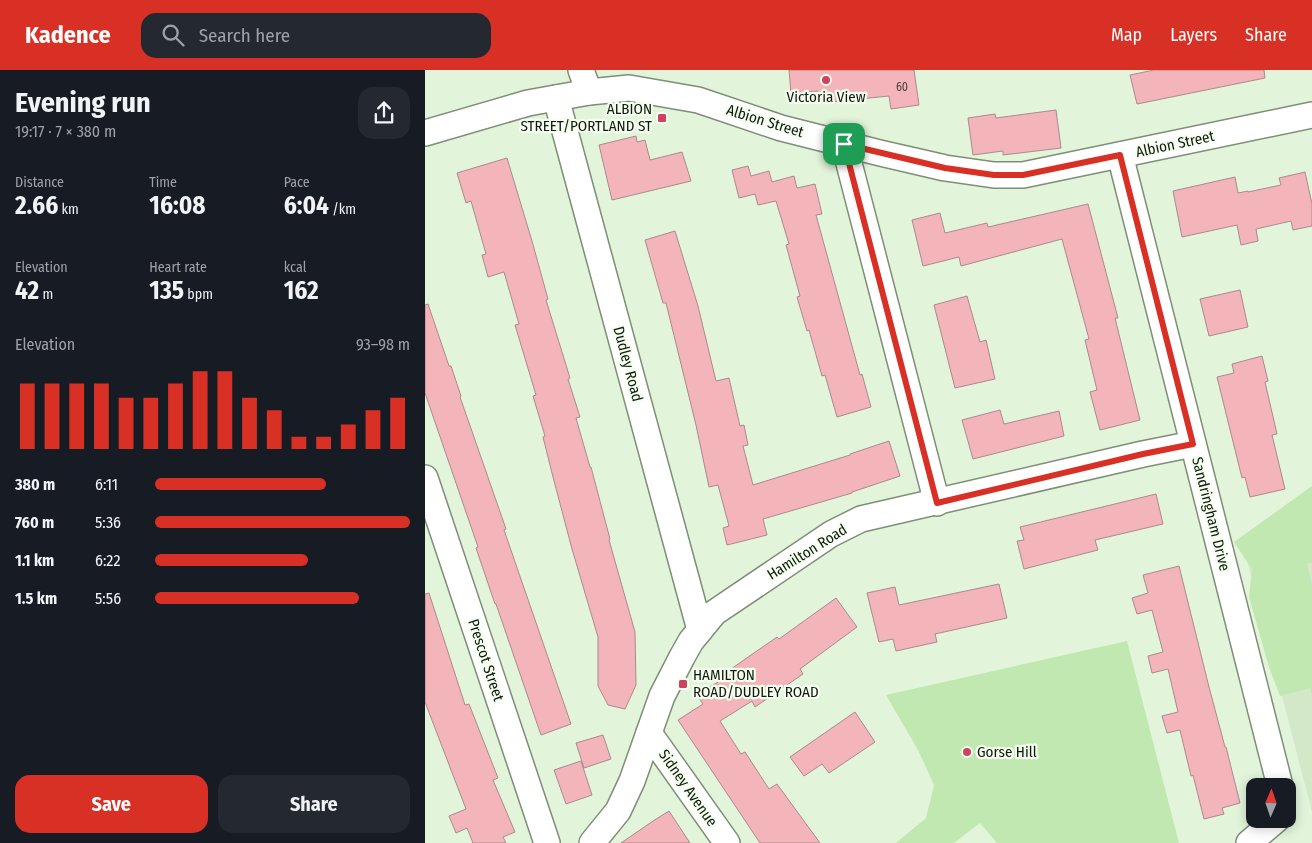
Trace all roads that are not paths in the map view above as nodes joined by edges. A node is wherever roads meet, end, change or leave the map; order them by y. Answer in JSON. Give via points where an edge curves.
{"nodes":[{"id":1,"x":585,"y":81,"type":"edge"},
{"id":2,"x":646,"y":81,"type":"edge"},
{"id":3,"x":556,"y":98,"type":"junction"},
{"id":4,"x":1312,"y":115,"type":"edge"},
{"id":5,"x":425,"y":133,"type":"edge"},
{"id":6,"x":844,"y":144,"type":"junction"},
{"id":7,"x":1120,"y":155,"type":"junction"},
{"id":8,"x":1193,"y":444,"type":"junction"},
{"id":9,"x":425,"y":478,"type":"edge"},
{"id":10,"x":937,"y":503,"type":"junction"},
{"id":11,"x":700,"y":630,"type":"junction"},
{"id":12,"x":649,"y":733,"type":"junction"},
{"id":13,"x":1278,"y":778,"type":"edge"},
{"id":14,"x":1266,"y":828,"type":"edge"},
{"id":15,"x":547,"y":843,"type":"edge"},
{"id":16,"x":592,"y":843,"type":"edge"},
{"id":17,"x":727,"y":843,"type":"edge"},
{"id":18,"x":1249,"y":843,"type":"edge"}],
"edges":[{"from":1,"to":2,"type":"street","name":"Albion Street","via":[[629,88]]},
{"from":1,"to":3,"type":"street","name":"Albion Street"},
{"from":2,"to":6,"type":"street","name":"Albion Street","via":[[781,128]]},
{"from":3,"to":5,"type":"street","name":"Albion Street"},
{"from":3,"to":11,"type":"street","name":"Dudley Road"},
{"from":4,"to":7,"type":"street","name":"Albion Street"},
{"from":6,"to":7,"type":"street","name":"Albion Street","via":[[945,168],[994,175],[1023,175]]},
{"from":6,"to":10,"type":"street"},
{"from":7,"to":8,"type":"street","name":"Sandringham Drive"},
{"from":8,"to":10,"type":"street","name":"Hamilton Road"},
{"from":8,"to":13,"type":"street","name":"Sandringham Drive"},
{"from":9,"to":15,"type":"street","name":"Prescot Street"},
{"from":10,"to":11,"type":"street","name":"Hamilton Road","via":[[861,519],[831,534],[714,612]]},
{"from":11,"to":12,"type":"street","name":"Hamilton Road","via":[[681,657]]},
{"from":12,"to":16,"type":"street","name":"Hamilton Road","via":[[618,811]]},
{"from":12,"to":17,"type":"street","name":"Sidney Avenue"},
{"from":14,"to":18,"type":"street"}]}
